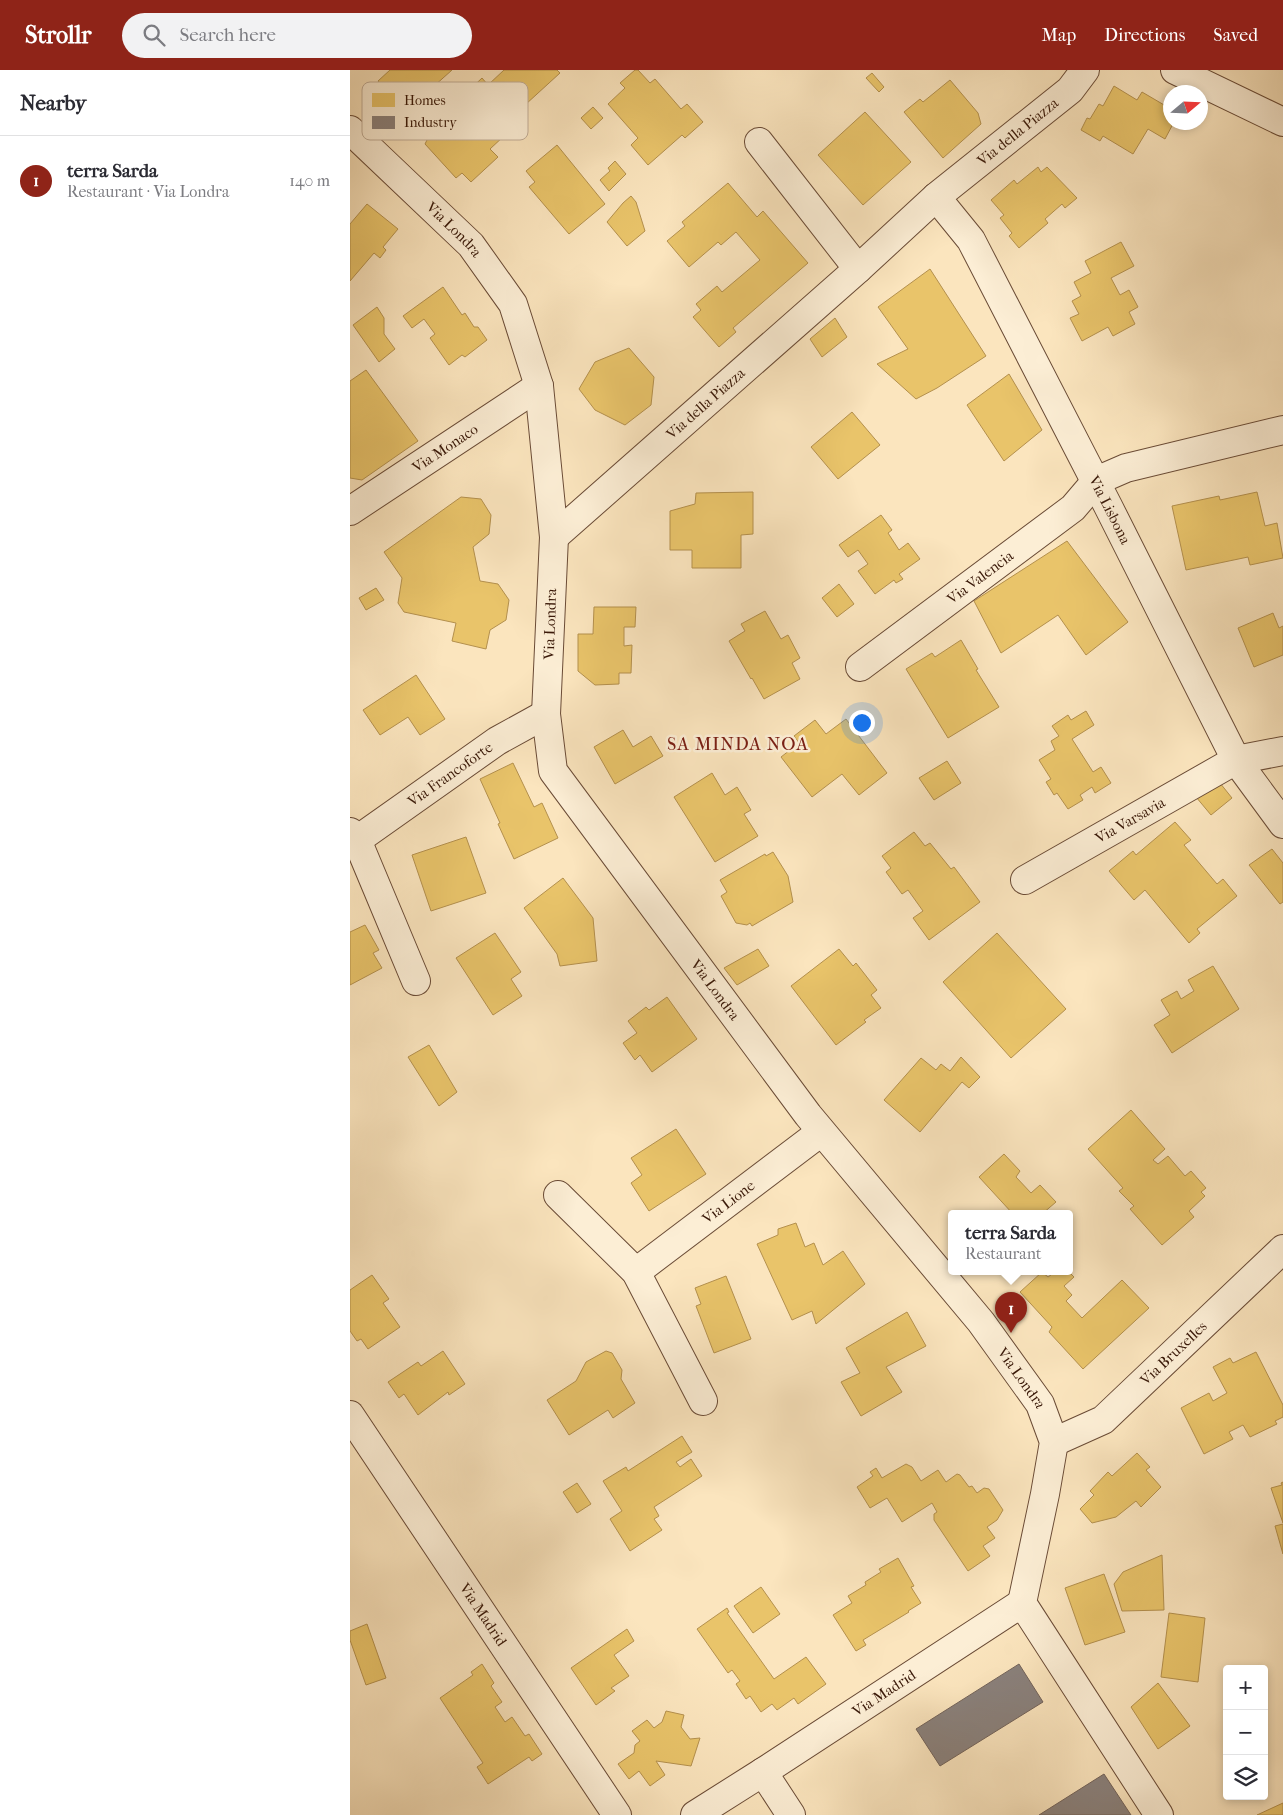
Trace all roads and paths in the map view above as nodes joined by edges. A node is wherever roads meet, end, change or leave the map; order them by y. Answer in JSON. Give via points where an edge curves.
{"nodes":[{"id":1,"x":1085,"y":70,"type":"edge"},
{"id":2,"x":1175,"y":70,"type":"edge"},
{"id":3,"x":1283,"y":122,"type":"edge"},
{"id":4,"x":350,"y":130,"type":"edge"},
{"id":5,"x":759,"y":142,"type":"dead end"},
{"id":6,"x":936,"y":197,"type":"junction"},
{"id":7,"x":858,"y":270,"type":"junction"},
{"id":8,"x":539,"y":386,"type":"junction"},
{"id":9,"x":1283,"y":430,"type":"edge"},
{"id":10,"x":1096,"y":481,"type":"junction"},
{"id":11,"x":350,"y":511,"type":"edge"},
{"id":12,"x":554,"y":536,"type":"junction"},
{"id":13,"x":860,"y":666,"type":"dead end"},
{"id":14,"x":546,"y":714,"type":"junction"},
{"id":15,"x":1283,"y":751,"type":"edge"},
{"id":16,"x":1236,"y":760,"type":"junction"},
{"id":17,"x":1283,"y":824,"type":"edge"},
{"id":18,"x":354,"y":836,"type":"edge"},
{"id":19,"x":1025,"y":880,"type":"dead end"},
{"id":20,"x":416,"y":980,"type":"dead end"},
{"id":21,"x":821,"y":1132,"type":"junction"},
{"id":22,"x":558,"y":1195,"type":"dead end"},
{"id":23,"x":1283,"y":1249,"type":"edge"},
{"id":24,"x":636,"y":1272,"type":"junction"},
{"id":25,"x":703,"y":1401,"type":"dead end"},
{"id":26,"x":350,"y":1415,"type":"edge"},
{"id":27,"x":1054,"y":1442,"type":"junction"},
{"id":28,"x":1022,"y":1603,"type":"junction"},
{"id":29,"x":763,"y":1772,"type":"junction"},
{"id":30,"x":617,"y":1815,"type":"edge"},
{"id":31,"x":695,"y":1815,"type":"edge"},
{"id":32,"x":792,"y":1815,"type":"edge"},
{"id":33,"x":1159,"y":1815,"type":"edge"}],
"edges":[{"from":1,"to":6,"type":"street","name":"Via della Piazza","via":[[1070,90]]},
{"from":2,"to":3,"type":"street"},
{"from":4,"to":8,"type":"street","name":"Via Londra","via":[[471,245],[513,304]]},
{"from":5,"to":7,"type":"street"},
{"from":6,"to":7,"type":"street","name":"Via della Piazza"},
{"from":6,"to":10,"type":"street","name":"Via Lisbona","via":[[971,240]]},
{"from":7,"to":12,"type":"street","name":"Via della Piazza"},
{"from":8,"to":11,"type":"street","name":"Via Monaco"},
{"from":8,"to":12,"type":"street","name":"Via Londra"},
{"from":9,"to":10,"type":"street","via":[[1126,468]]},
{"from":10,"to":13,"type":"street","name":"Via Valencia","via":[[1073,508]]},
{"from":10,"to":16,"type":"street","name":"Via Lisbona"},
{"from":12,"to":14,"type":"street","name":"Via Londra"},
{"from":14,"to":18,"type":"street","name":"Via Francoforte","via":[[497,741]]},
{"from":14,"to":21,"type":"street","name":"Via Londra","via":[[554,771]]},
{"from":15,"to":16,"type":"street","name":"Via Varsavia"},
{"from":16,"to":17,"type":"street","name":"Via Lisbona"},
{"from":16,"to":19,"type":"street","name":"Via Varsavia"},
{"from":18,"to":20,"type":"street","name":"Via Francoforte"},
{"from":21,"to":24,"type":"street","name":"Via Lione"},
{"from":21,"to":27,"type":"street","name":"Via Londra","via":[[981,1322],[1040,1404]]},
{"from":22,"to":24,"type":"street"},
{"from":23,"to":27,"type":"street","name":"Via Bruxelles","via":[[1102,1420]]},
{"from":24,"to":25,"type":"street"},
{"from":26,"to":30,"type":"street","name":"Via Madrid"},
{"from":27,"to":28,"type":"street"},
{"from":28,"to":29,"type":"street","name":"Via Madrid"},
{"from":28,"to":33,"type":"street"},
{"from":29,"to":31,"type":"street","name":"Via Madrid"},
{"from":29,"to":32,"type":"street"}]}
